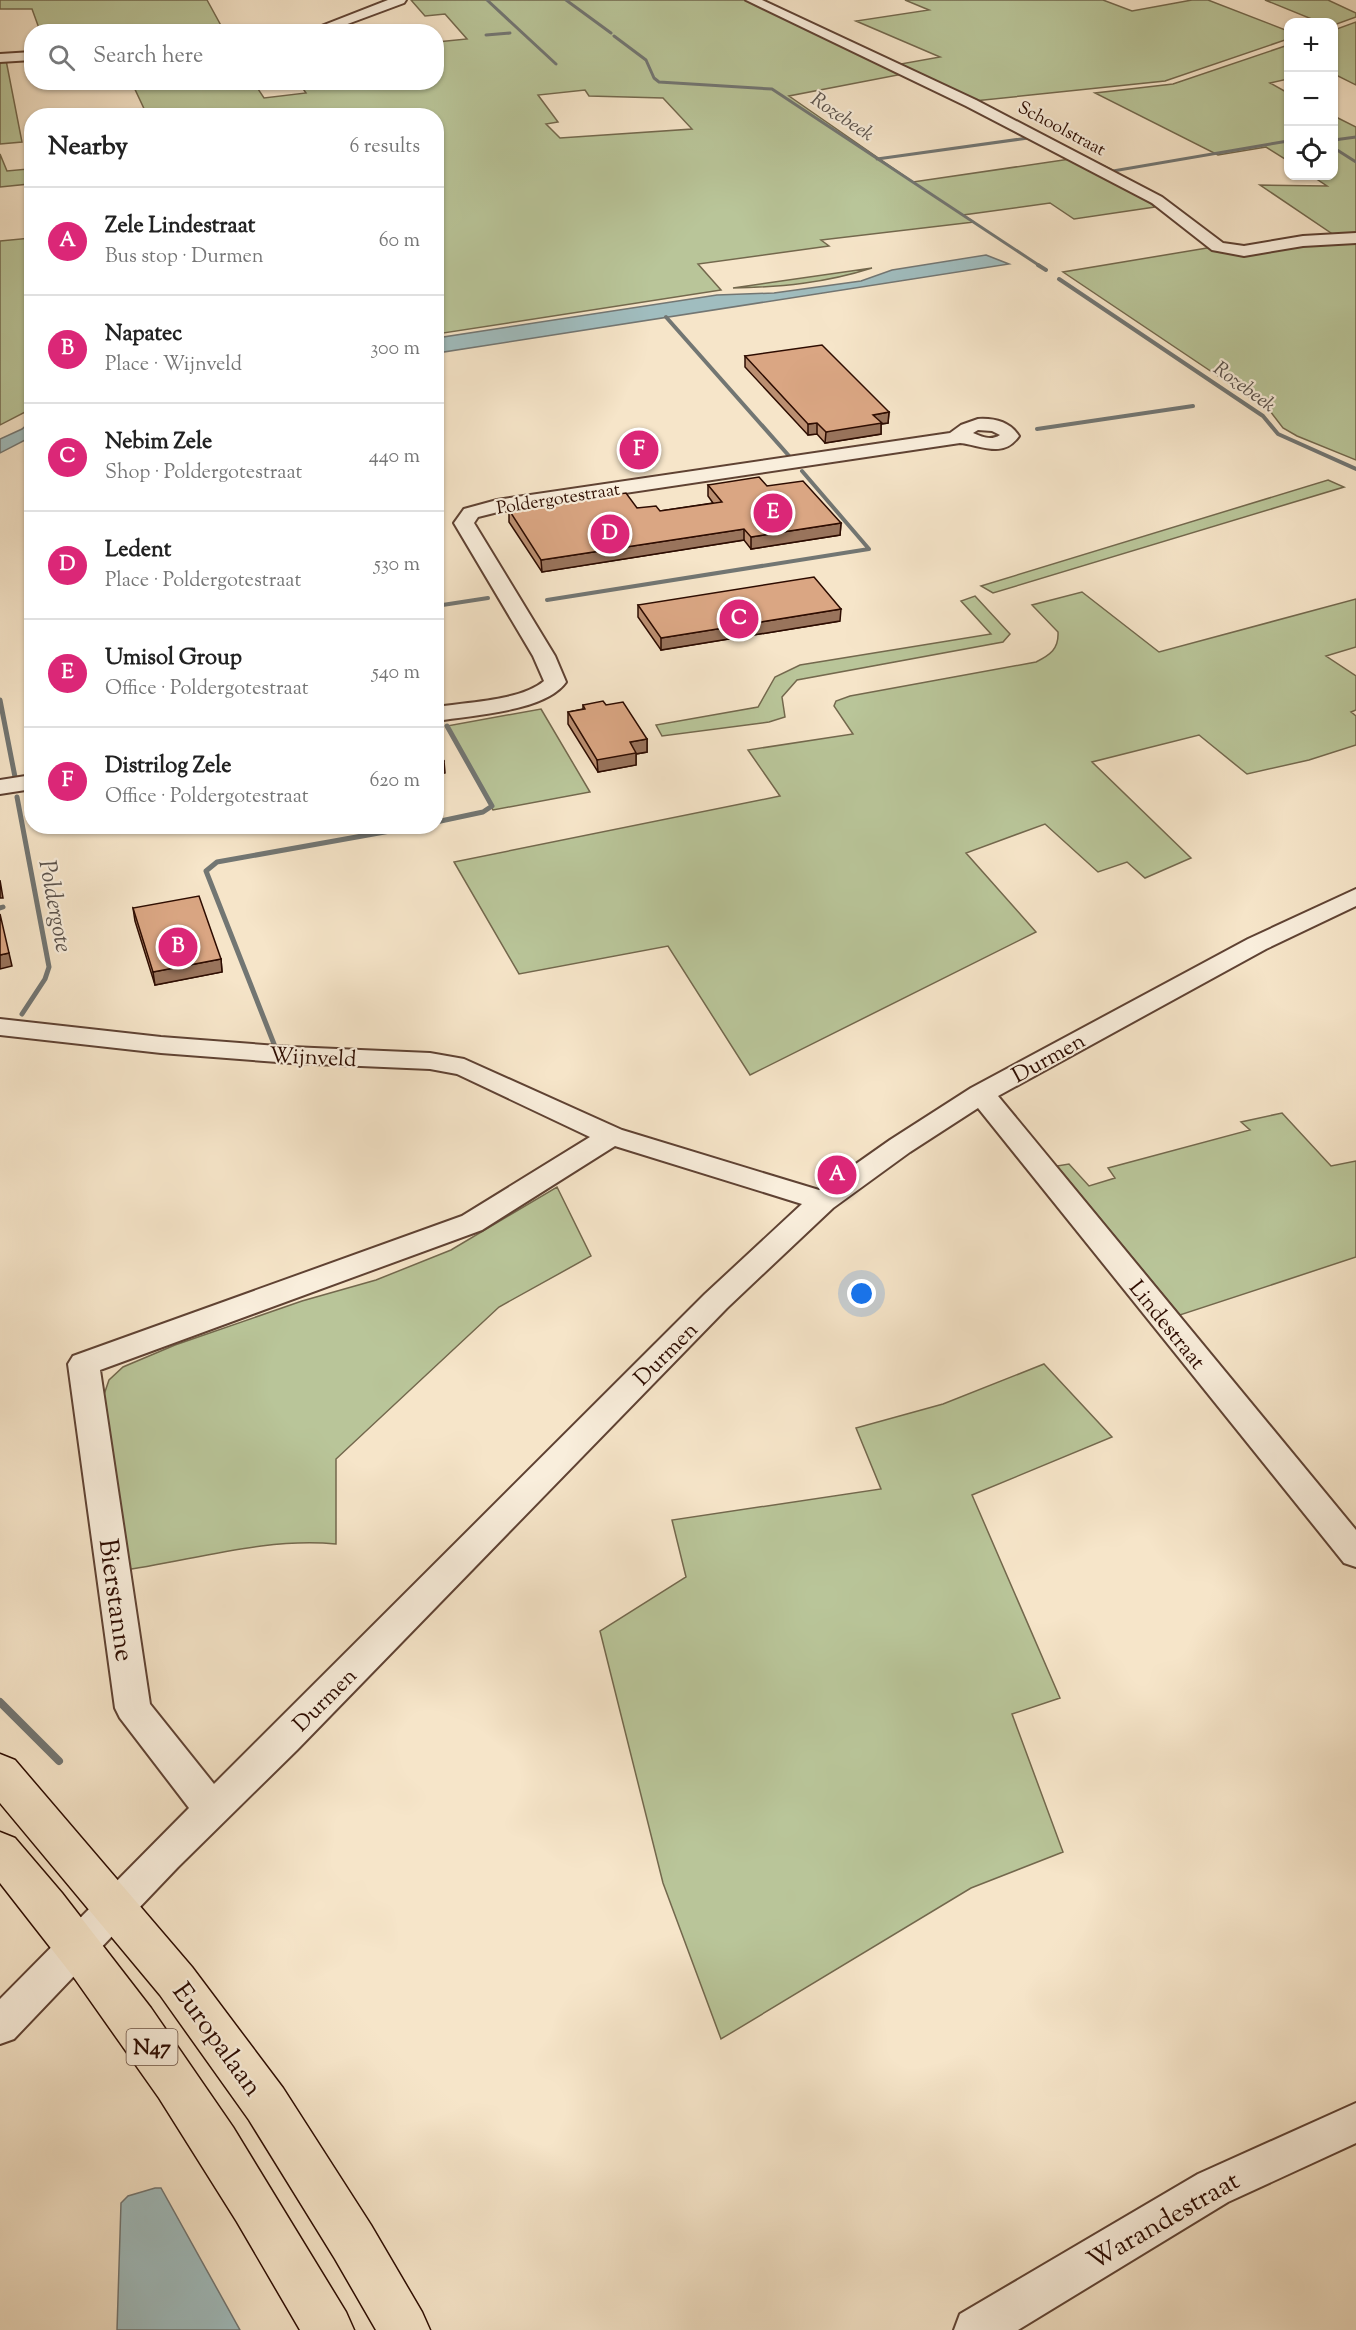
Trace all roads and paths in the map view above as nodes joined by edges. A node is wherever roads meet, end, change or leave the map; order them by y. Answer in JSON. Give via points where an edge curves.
{"nodes":[{"id":1,"x":400,"y":0,"type":"edge"},
{"id":2,"x":752,"y":0,"type":"edge"},
{"id":3,"x":334,"y":24,"type":"edge"},
{"id":4,"x":24,"y":56,"type":"edge"},
{"id":5,"x":0,"y":58,"type":"edge"},
{"id":6,"x":1356,"y":238,"type":"edge"},
{"id":7,"x":964,"y":437,"type":"dead end"},
{"id":8,"x":444,"y":713,"type":"edge"},
{"id":9,"x":24,"y":783,"type":"edge"},
{"id":10,"x":0,"y":787,"type":"edge"},
{"id":11,"x":1356,"y":896,"type":"edge"},
{"id":12,"x":0,"y":1027,"type":"edge"},
{"id":13,"x":981,"y":1094,"type":"junction"},
{"id":14,"x":612,"y":1136,"type":"junction"},
{"id":15,"x":824,"y":1201,"type":"junction"},
{"id":16,"x":1350,"y":1538,"type":"edge"},
{"id":17,"x":0,"y":1772,"type":"edge"},
{"id":18,"x":212,"y":1809,"type":"junction"},
{"id":19,"x":0,"y":1851,"type":"edge"},
{"id":20,"x":115,"y":1906,"type":"junction"},
{"id":21,"x":78,"y":1945,"type":"junction"},
{"id":22,"x":0,"y":2026,"type":"edge"},
{"id":23,"x":1356,"y":2122,"type":"edge"},
{"id":24,"x":328,"y":2330,"type":"edge"},
{"id":25,"x":404,"y":2330,"type":"edge"},
{"id":26,"x":976,"y":2330,"type":"edge"}],
"edges":[{"from":1,"to":3,"type":"street"},
{"from":2,"to":6,"type":"street","name":"Schoolstraat","via":[[971,103],[1157,200],[1218,247],[1244,251],[1303,241]]},
{"from":4,"to":5,"type":"street"},
{"from":7,"to":8,"type":"street","name":"Poldergotestraat","via":[[471,513],[464,523],[544,656],[555,682],[546,692],[528,698]]},
{"from":9,"to":10,"type":"street"},
{"from":11,"to":13,"type":"street","name":"Durmen","via":[[1257,944]]},
{"from":12,"to":14,"type":"street","name":"Wijnveld","via":[[161,1046],[430,1061],[464,1067]]},
{"from":13,"to":15,"type":"street","name":"Durmen"},
{"from":13,"to":16,"type":"street","name":"Lindestraat"},
{"from":14,"to":15,"type":"street","name":"Wijnveld"},
{"from":14,"to":18,"type":"street","name":"Bierstanne","via":[[472,1223],[84,1364],[133,1708]]},
{"from":15,"to":18,"type":"street","name":"Durmen","via":[[716,1301]]},
{"from":17,"to":20,"type":"highway","name":"Europalaan","number":"N47"},
{"from":18,"to":20,"type":"street","name":"Durmen"},
{"from":19,"to":21,"type":"highway","number":"N47"},
{"from":20,"to":21,"type":"street","name":"Durmen"},
{"from":20,"to":25,"type":"highway","name":"Europalaan","number":"N47","via":[[176,1981],[266,2104]]},
{"from":21,"to":22,"type":"street","name":"Durmen"},
{"from":21,"to":24,"type":"highway","number":"N47","via":[[137,2024],[221,2151]]},
{"from":23,"to":26,"type":"street","name":"Warandestraat","via":[[1213,2188]]}]}
